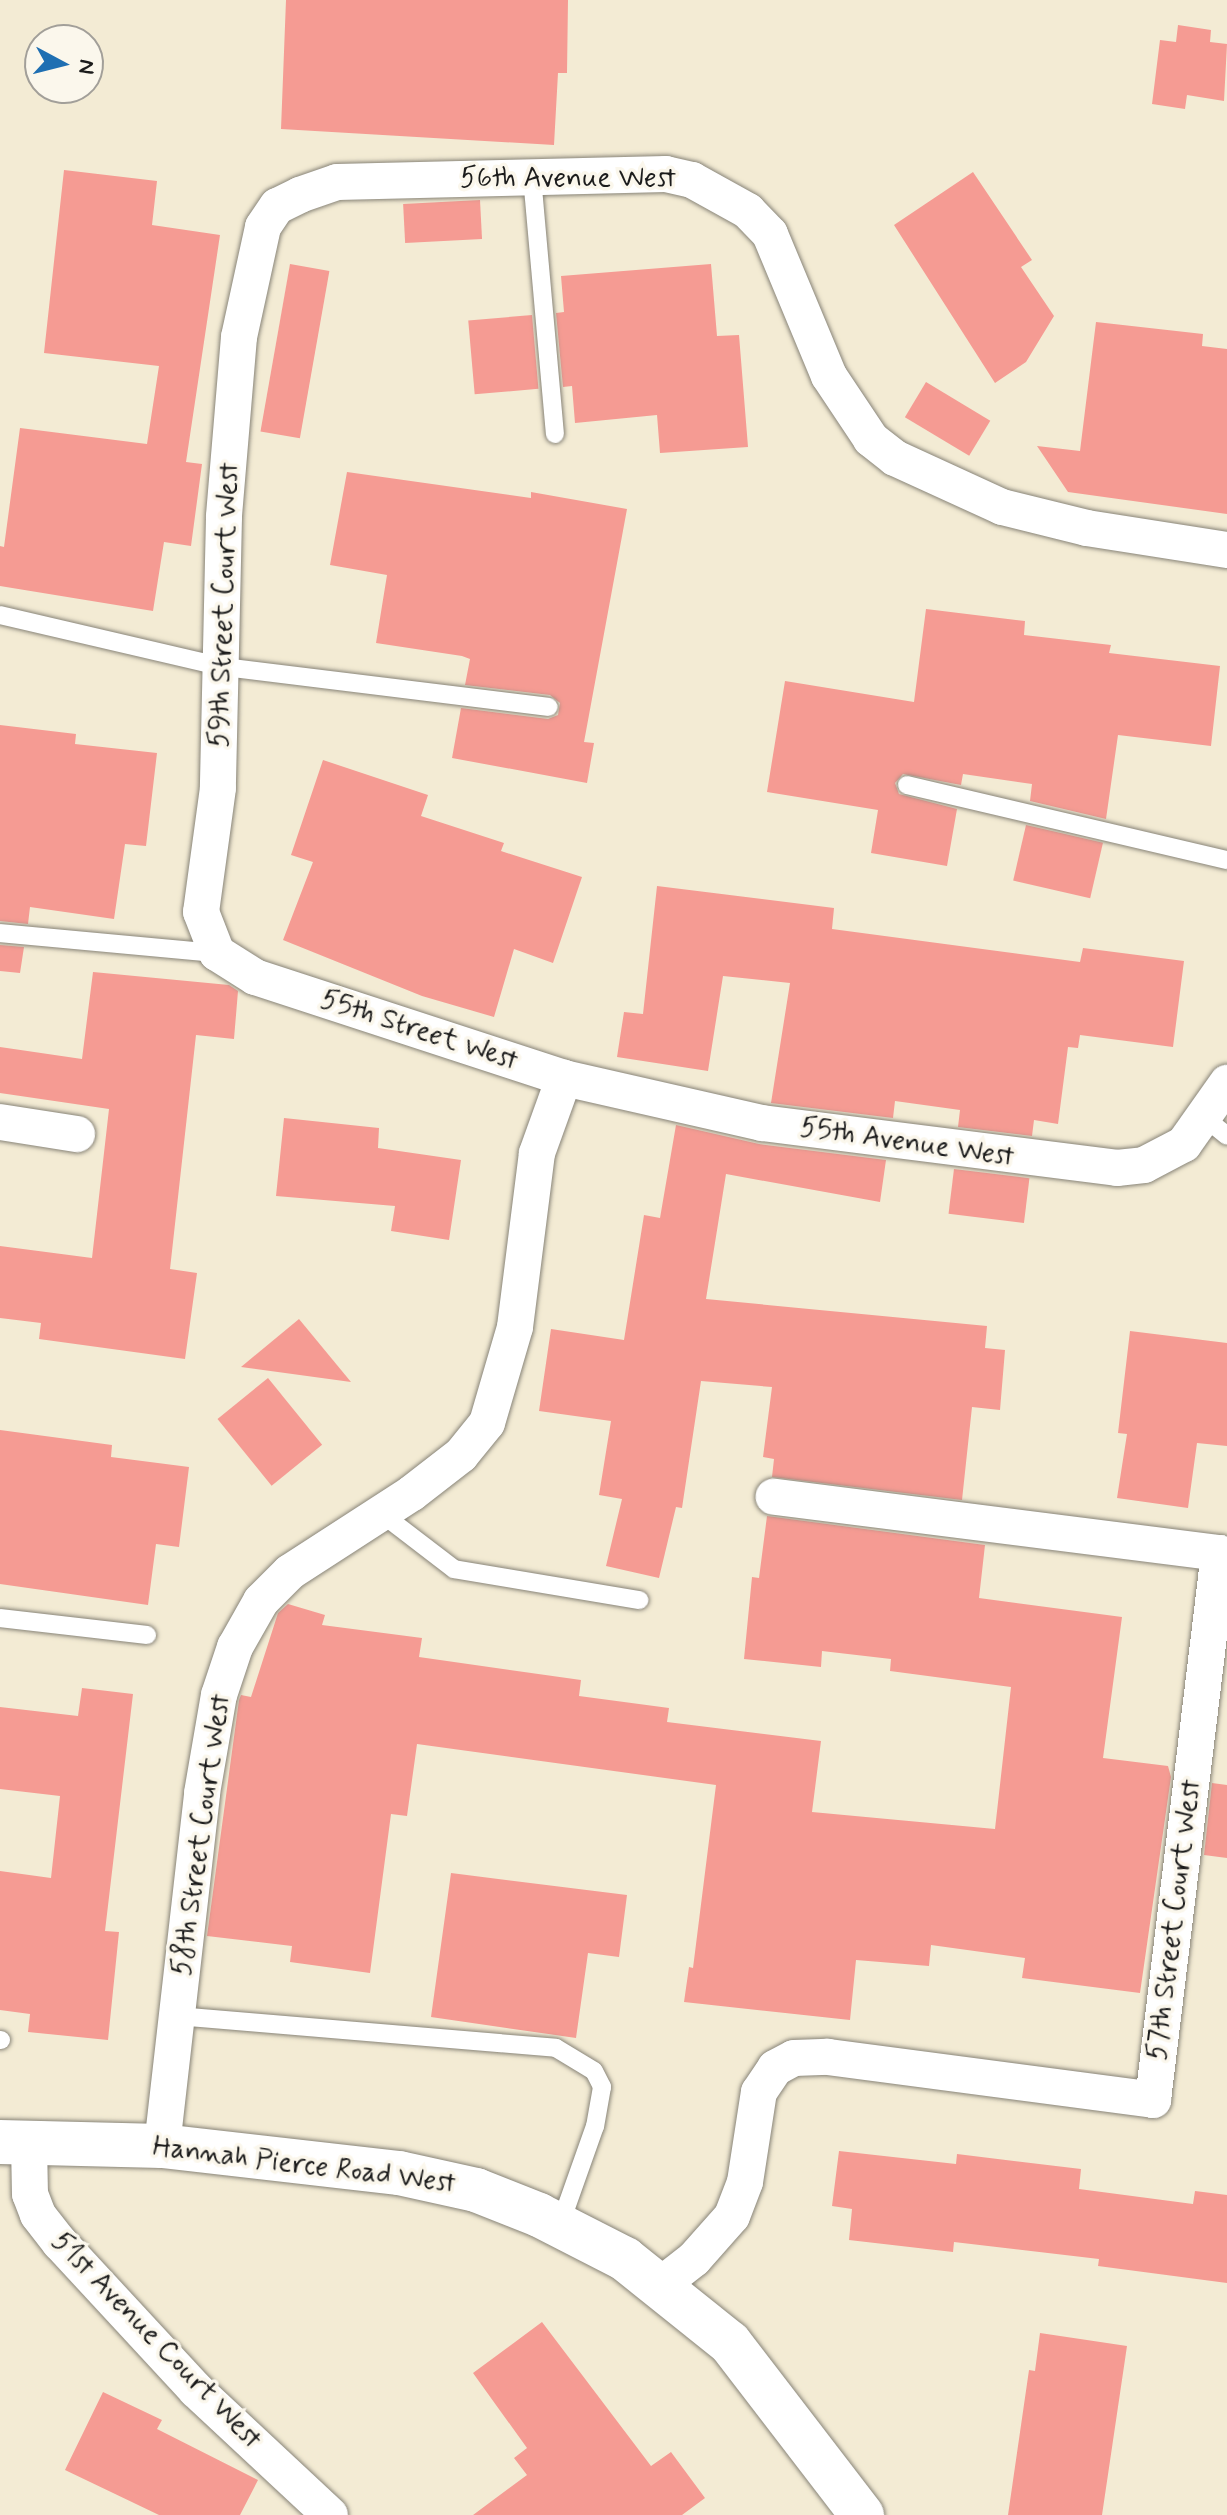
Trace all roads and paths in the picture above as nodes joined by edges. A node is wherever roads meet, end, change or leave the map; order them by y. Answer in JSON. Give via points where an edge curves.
{"nodes":[{"id":1,"x":532,"y":177,"type":"junction"},
{"id":2,"x":255,"y":254,"type":"joint"},
{"id":3,"x":555,"y":434,"type":"dead end"},
{"id":4,"x":1227,"y":550,"type":"edge"},
{"id":5,"x":0,"y":615,"type":"edge"},
{"id":6,"x":224,"y":667,"type":"junction"},
{"id":7,"x":549,"y":707,"type":"dead end"},
{"id":8,"x":907,"y":785,"type":"dead end"},
{"id":9,"x":1227,"y":860,"type":"edge"},
{"id":10,"x":0,"y":933,"type":"edge"},
{"id":11,"x":217,"y":953,"type":"junction"},
{"id":12,"x":564,"y":1078,"type":"junction"},
{"id":13,"x":1227,"y":1083,"type":"edge"},
{"id":14,"x":628,"y":1095,"type":"joint"},
{"id":15,"x":0,"y":1122,"type":"edge"},
{"id":16,"x":1205,"y":1133,"type":"edge"},
{"id":17,"x":77,"y":1134,"type":"dead end"},
{"id":18,"x":774,"y":1497,"type":"dead end"},
{"id":19,"x":381,"y":1513,"type":"junction"},
{"id":20,"x":639,"y":1600,"type":"dead end"},
{"id":21,"x":0,"y":1618,"type":"edge"},
{"id":22,"x":147,"y":1635,"type":"dead end"},
{"id":23,"x":177,"y":2016,"type":"junction"},
{"id":24,"x":14,"y":2142,"type":"edge"},
{"id":25,"x":162,"y":2146,"type":"junction"},
{"id":26,"x":560,"y":2225,"type":"junction"},
{"id":27,"x":662,"y":2284,"type":"junction"},
{"id":28,"x":330,"y":2515,"type":"edge"},
{"id":29,"x":862,"y":2515,"type":"edge"}],
"edges":[{"from":1,"to":2,"type":"street","name":"56th Avenue West","via":[[337,182],[277,206]]},
{"from":1,"to":3,"type":"lane"},
{"from":1,"to":4,"type":"street","name":"56th Avenue West","via":[[666,174],[692,180],[748,211],[770,234],[829,376],[871,439],[895,458],[1002,507],[1087,528]]},
{"from":2,"to":6,"type":"street","name":"59th Street Court West","via":[[239,337],[224,517]]},
{"from":5,"to":6,"type":"lane"},
{"from":6,"to":7,"type":"lane"},
{"from":6,"to":11,"type":"street","name":"59th Street Court West","via":[[218,788],[201,912]]},
{"from":8,"to":9,"type":"lane"},
{"from":10,"to":11,"type":"lane"},
{"from":11,"to":12,"type":"street","name":"55th Street West","via":[[255,977]]},
{"from":12,"to":14,"type":"street","name":"55th Street West"},
{"from":12,"to":19,"type":"street","name":"58th Street Court West","via":[[537,1153],[515,1327],[487,1423],[461,1455]]},
{"from":13,"to":16,"type":"street"},
{"from":14,"to":16,"type":"street","name":"55th Avenue West","via":[[762,1123],[1064,1165],[1144,1165]]},
{"from":15,"to":17,"type":"street"},
{"from":18,"to":27,"type":"street","name":"57th Street Court West","via":[[1219,1553],[1153,2100],[828,2057],[794,2058],[775,2068],[759,2092],[745,2182],[732,2216],[694,2259]]},
{"from":19,"to":20,"type":"lane","via":[[454,1569]]},
{"from":19,"to":23,"type":"street","name":"58th Street Court West","via":[[290,1572],[261,1601],[235,1647],[219,1695],[202,1793]]},
{"from":21,"to":22,"type":"lane"},
{"from":23,"to":25,"type":"street","name":"58th Street Court West"},
{"from":23,"to":26,"type":"lane","via":[[556,2048],[594,2071],[602,2087],[595,2126]]},
{"from":24,"to":25,"type":"street","name":"Hannah Pierce Road West"},
{"from":24,"to":28,"type":"street","name":"51st Avenue Court West","via":[[38,2215],[60,2243],[196,2390]]},
{"from":25,"to":26,"type":"street","name":"Hannah Pierce Road West","via":[[449,2182]]},
{"from":26,"to":27,"type":"street","name":"Hannah Pierce Road West"},
{"from":27,"to":29,"type":"street","name":"Hannah Pierce Road West","via":[[757,2374]]}]}
